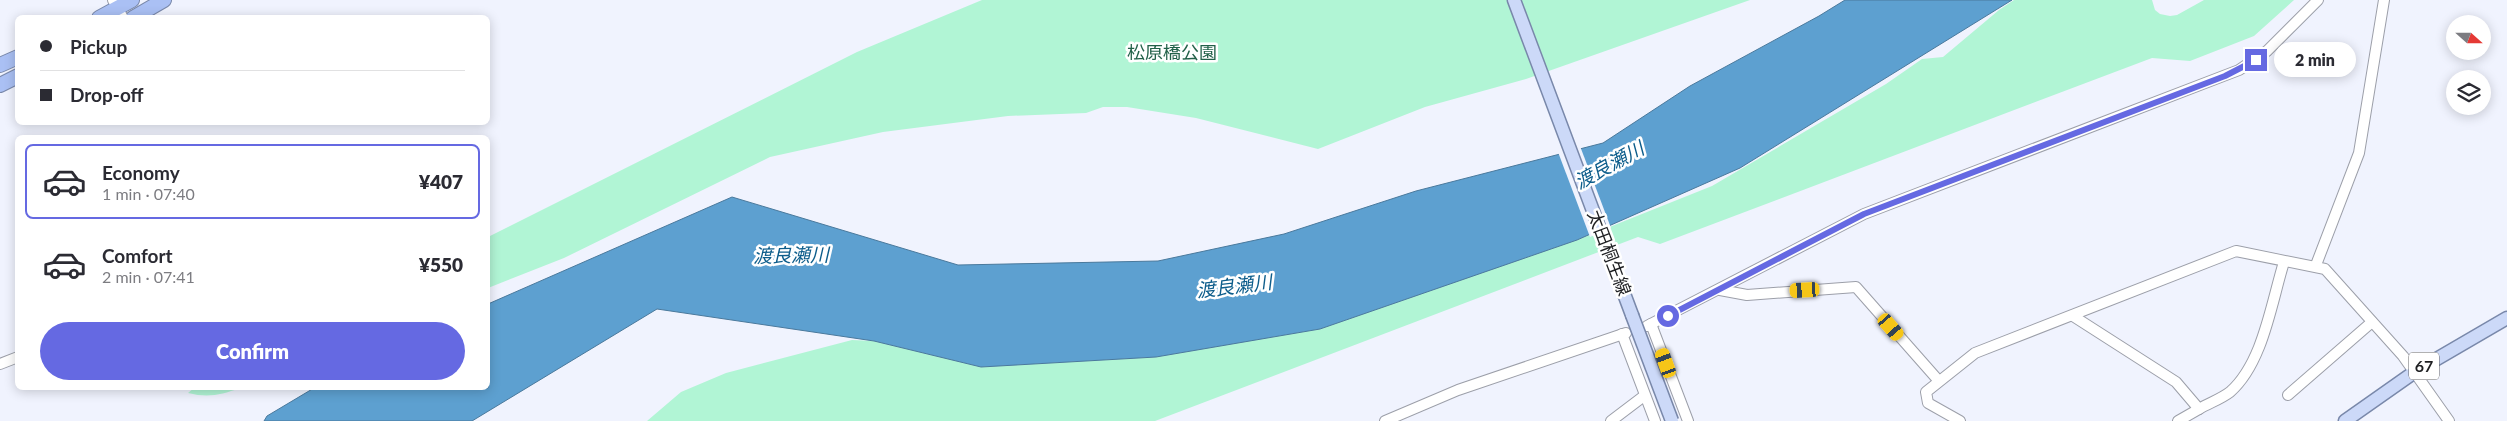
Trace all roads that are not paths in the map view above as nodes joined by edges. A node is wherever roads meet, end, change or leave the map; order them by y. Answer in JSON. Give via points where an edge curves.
{"nodes":[{"id":1,"x":132,"y":0,"type":"edge"},
{"id":2,"x":164,"y":0,"type":"edge"},
{"id":3,"x":1514,"y":0,"type":"edge"},
{"id":4,"x":2318,"y":0,"type":"edge"},
{"id":5,"x":2384,"y":0,"type":"edge"},
{"id":6,"x":118,"y":9,"type":"edge"},
{"id":7,"x":105,"y":15,"type":"edge"},
{"id":8,"x":138,"y":15,"type":"edge"},
{"id":9,"x":15,"y":58,"type":"edge"},
{"id":10,"x":0,"y":65,"type":"edge"},
{"id":11,"x":15,"y":78,"type":"edge"},
{"id":12,"x":0,"y":85,"type":"edge"},
{"id":13,"x":2284,"y":262,"type":"junction"},
{"id":14,"x":2316,"y":266,"type":"junction"},
{"id":15,"x":1720,"y":290,"type":"junction"},
{"id":16,"x":2073,"y":316,"type":"junction"},
{"id":17,"x":2507,"y":318,"type":"edge"},
{"id":18,"x":2372,"y":322,"type":"junction"},
{"id":19,"x":15,"y":358,"type":"edge"},
{"id":20,"x":1,"y":361,"type":"edge"},
{"id":21,"x":2416,"y":371,"type":"junction"},
{"id":22,"x":1938,"y":380,"type":"junction"},
{"id":23,"x":2288,"y":395,"type":"dead end"},
{"id":24,"x":1644,"y":396,"type":"junction"},
{"id":25,"x":2199,"y":408,"type":"junction"},
{"id":26,"x":1385,"y":421,"type":"edge"},
{"id":27,"x":1611,"y":421,"type":"edge"},
{"id":28,"x":1654,"y":421,"type":"edge"},
{"id":29,"x":1672,"y":421,"type":"edge"},
{"id":30,"x":1688,"y":421,"type":"edge"},
{"id":31,"x":1960,"y":421,"type":"edge"},
{"id":32,"x":2178,"y":421,"type":"edge"},
{"id":33,"x":2345,"y":421,"type":"edge"},
{"id":34,"x":2449,"y":421,"type":"edge"}],
"edges":[{"from":1,"to":6,"type":"highway"},
{"from":2,"to":8,"type":"highway"},
{"from":3,"to":29,"type":"main road","name":"太田桐生線","bridge":true},
{"from":4,"to":15,"type":"street","via":[[2267,51],[2239,70],[1864,214]]},
{"from":5,"to":14,"type":"street","via":[[2358,153]]},
{"from":6,"to":7,"type":"highway"},
{"from":9,"to":10,"type":"highway"},
{"from":11,"to":12,"type":"highway"},
{"from":13,"to":14,"type":"street"},
{"from":13,"to":16,"type":"street","via":[[2236,251]]},
{"from":13,"to":25,"type":"street","via":[[2255,359],[2228,394]]},
{"from":14,"to":18,"type":"street","via":[[2325,269]]},
{"from":15,"to":22,"type":"street","via":[[1747,295],[1856,287]]},
{"from":15,"to":30,"type":"street","via":[[1649,325]]},
{"from":16,"to":22,"type":"street","via":[[1975,353]]},
{"from":16,"to":25,"type":"street","via":[[2176,382]]},
{"from":17,"to":21,"type":"main road","number":"67"},
{"from":18,"to":21,"type":"street"},
{"from":18,"to":23,"type":"street"},
{"from":19,"to":20,"type":"street"},
{"from":21,"to":33,"type":"main road","number":"67"},
{"from":21,"to":34,"type":"street"},
{"from":22,"to":31,"type":"street","via":[[1926,392],[1928,403]]},
{"from":24,"to":26,"type":"street","via":[[1624,334],[1458,390]]},
{"from":24,"to":27,"type":"street"},
{"from":24,"to":28,"type":"street"},
{"from":25,"to":32,"type":"street"}]}
